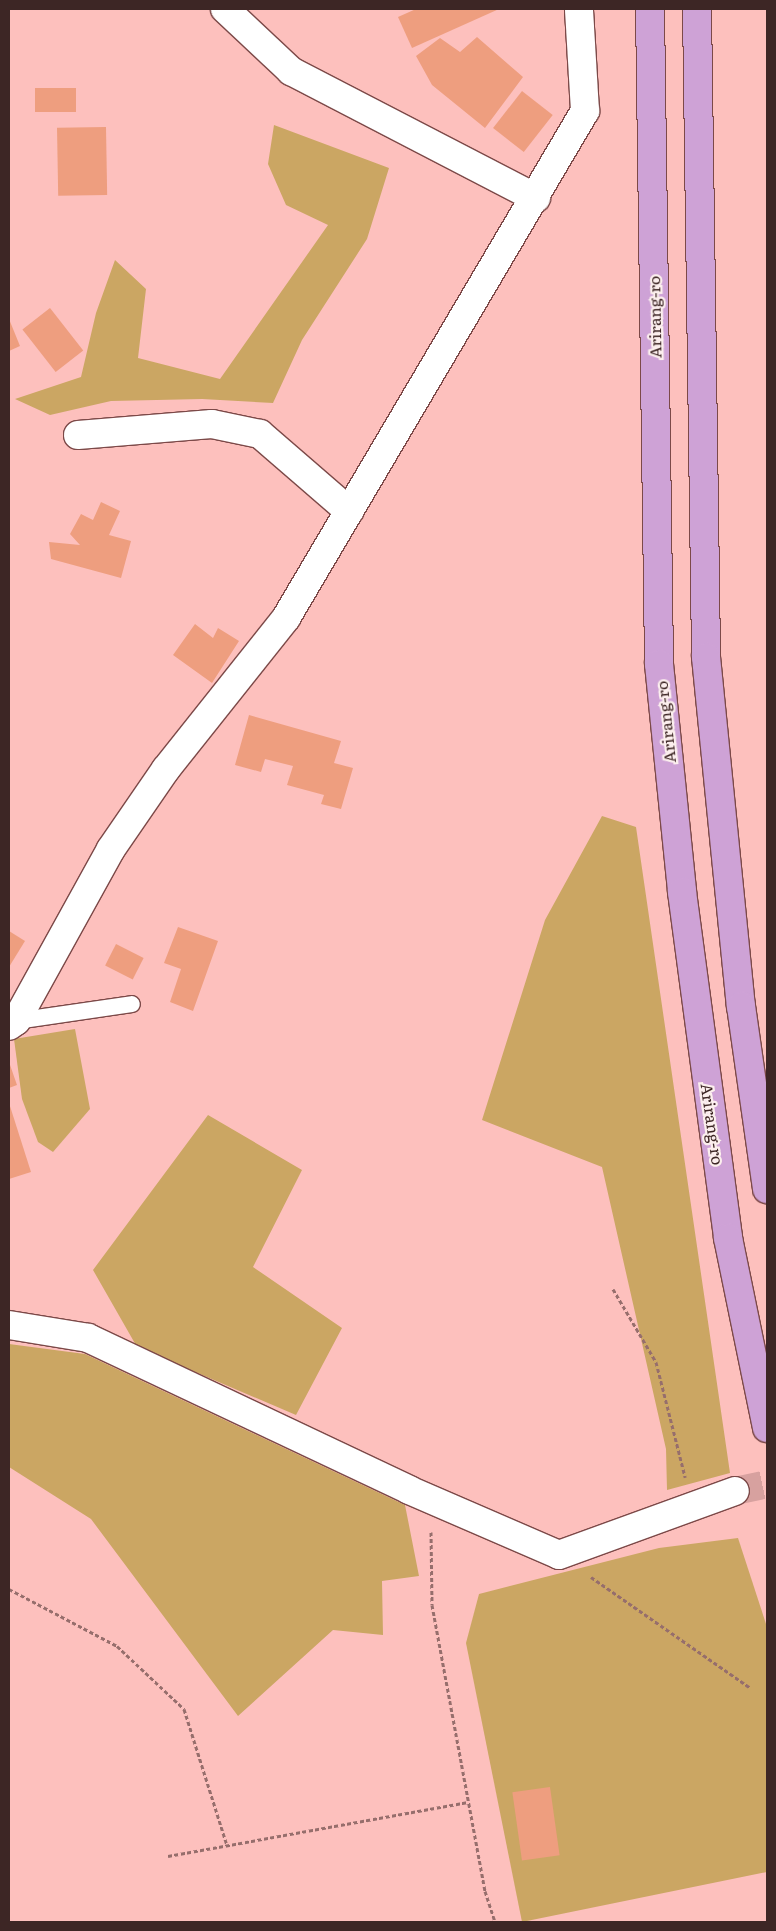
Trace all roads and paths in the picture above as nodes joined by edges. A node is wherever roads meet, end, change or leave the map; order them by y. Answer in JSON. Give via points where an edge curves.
{"nodes":[{"id":1,"x":224,"y":9,"type":"edge"},
{"id":2,"x":579,"y":9,"type":"edge"},
{"id":3,"x":650,"y":9,"type":"edge"},
{"id":4,"x":697,"y":9,"type":"edge"},
{"id":5,"x":536,"y":198,"type":"junction"},
{"id":6,"x":78,"y":435,"type":"dead end"},
{"id":7,"x":349,"y":511,"type":"junction"},
{"id":8,"x":132,"y":1004,"type":"dead end"},
{"id":9,"x":12,"y":1024,"type":"edge"},
{"id":10,"x":767,"y":1189,"type":"edge"},
{"id":11,"x":613,"y":1289,"type":"dead end"},
{"id":12,"x":9,"y":1326,"type":"edge"},
{"id":13,"x":767,"y":1428,"type":"edge"},
{"id":14,"x":735,"y":1491,"type":"tunnel mouth"},
{"id":15,"x":430,"y":1499,"type":"junction"},
{"id":16,"x":692,"y":1506,"type":"junction"},
{"id":17,"x":559,"y":1556,"type":"junction"},
{"id":18,"x":9,"y":1589,"type":"edge"},
{"id":19,"x":750,"y":1687,"type":"dead end"},
{"id":20,"x":468,"y":1802,"type":"junction"},
{"id":21,"x":227,"y":1845,"type":"junction"},
{"id":22,"x":168,"y":1856,"type":"dead end"},
{"id":23,"x":495,"y":1922,"type":"edge"}],
"edges":[{"from":1,"to":5,"type":"street","via":[[291,71]]},
{"from":2,"to":5,"type":"street","via":[[585,111]]},
{"from":3,"to":13,"type":"highway","name":"Arirang-ro","via":[[659,664],[682,892],[728,1238]]},
{"from":4,"to":10,"type":"highway","via":[[706,657],[741,1006]]},
{"from":5,"to":7,"type":"street"},
{"from":6,"to":7,"type":"street","via":[[212,424],[260,434]]},
{"from":7,"to":9,"type":"street","via":[[286,618],[166,769],[111,848]]},
{"from":8,"to":9,"type":"lane"},
{"from":11,"to":16,"type":"path","via":[[656,1362]]},
{"from":12,"to":15,"type":"street","via":[[88,1338]]},
{"from":14,"to":16,"type":"street"},
{"from":15,"to":17,"type":"street"},
{"from":15,"to":20,"type":"path","via":[[432,1605]]},
{"from":16,"to":17,"type":"street"},
{"from":17,"to":19,"type":"path"},
{"from":18,"to":21,"type":"path","via":[[117,1646],[184,1709]]},
{"from":20,"to":21,"type":"path"},
{"from":20,"to":23,"type":"path","via":[[485,1891]]},
{"from":21,"to":22,"type":"path"}]}
